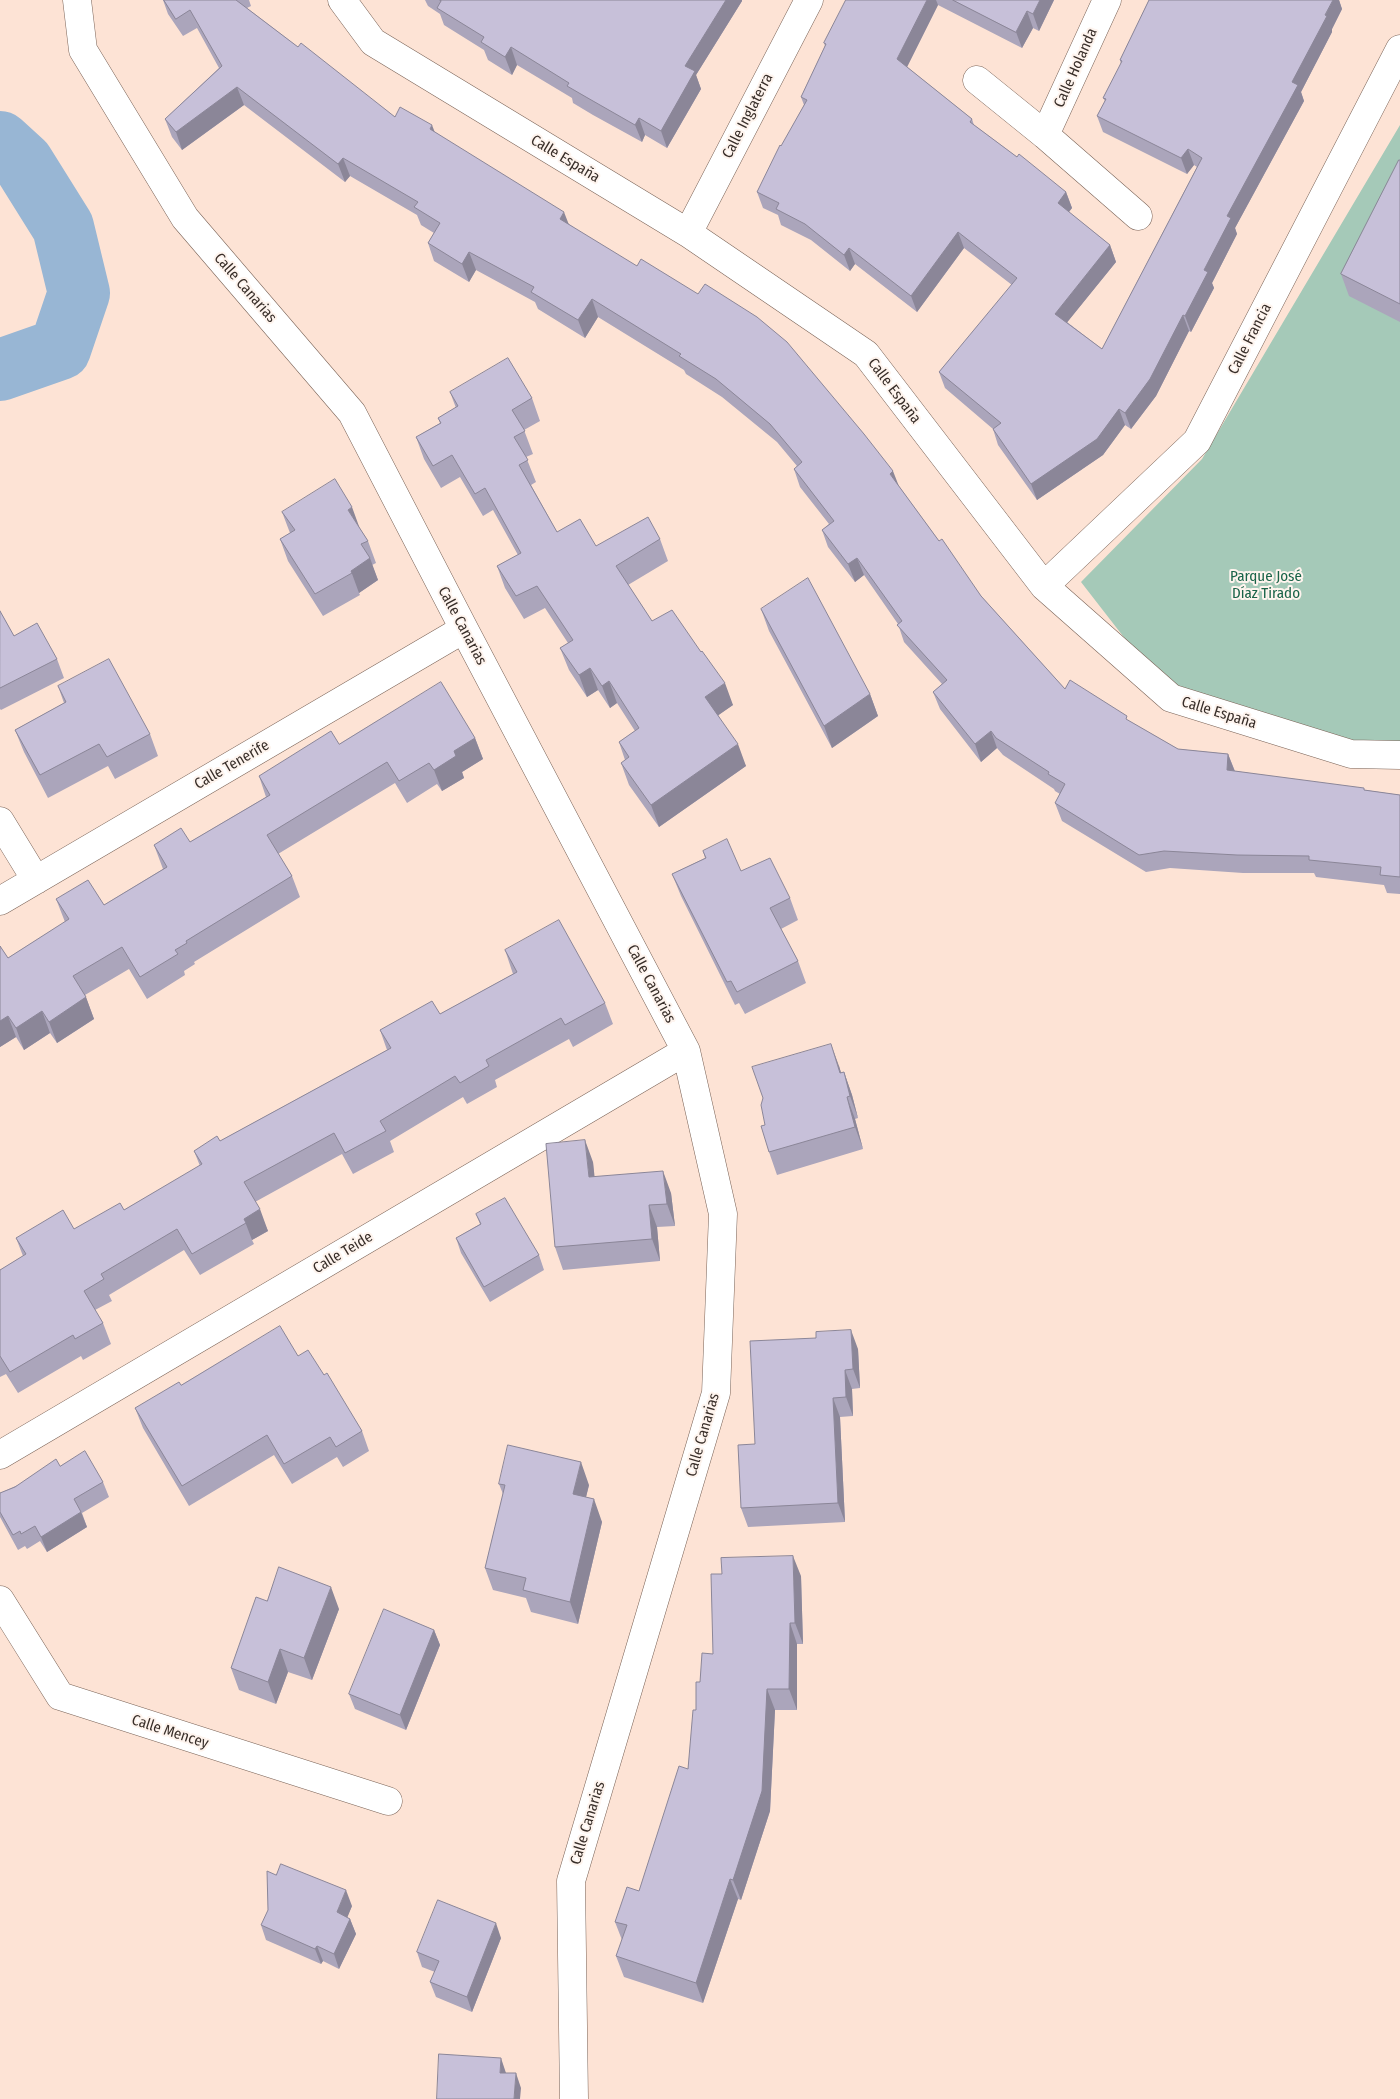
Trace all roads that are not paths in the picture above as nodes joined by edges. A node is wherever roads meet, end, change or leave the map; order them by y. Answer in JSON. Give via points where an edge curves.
{"nodes":[{"id":1,"x":77,"y":0,"type":"edge"},
{"id":2,"x":342,"y":0,"type":"edge"},
{"id":3,"x":808,"y":0,"type":"edge"},
{"id":4,"x":1107,"y":0,"type":"edge"},
{"id":5,"x":1400,"y":49,"type":"edge"},
{"id":6,"x":977,"y":80,"type":"dead end"},
{"id":7,"x":1045,"y":135,"type":"junction"},
{"id":8,"x":1138,"y":216,"type":"dead end"},
{"id":9,"x":688,"y":233,"type":"junction"},
{"id":10,"x":1044,"y":586,"type":"junction"},
{"id":11,"x":464,"y":629,"type":"junction"},
{"id":12,"x":1400,"y":756,"type":"edge"},
{"id":13,"x":0,"y":821,"type":"edge"},
{"id":14,"x":36,"y":880,"type":"junction"},
{"id":15,"x":0,"y":901,"type":"edge"},
{"id":16,"x":686,"y":1051,"type":"junction"},
{"id":17,"x":0,"y":1455,"type":"edge"},
{"id":18,"x":0,"y":1600,"type":"edge"},
{"id":19,"x":388,"y":1801,"type":"dead end"},
{"id":20,"x":574,"y":2099,"type":"edge"}],
"edges":[{"from":1,"to":11,"type":"street","name":"Calle Canarias","via":[[83,50],[185,218],[352,413]]},
{"from":2,"to":9,"type":"street","name":"Calle España","via":[[373,42]]},
{"from":3,"to":9,"type":"street","name":"Calle Inglaterra"},
{"from":4,"to":7,"type":"street","name":"Calle Holanda"},
{"from":5,"to":10,"type":"street","name":"Calle Francia","via":[[1197,441]]},
{"from":6,"to":7,"type":"street"},
{"from":7,"to":8,"type":"street"},
{"from":9,"to":10,"type":"street","name":"Calle España","via":[[866,354]]},
{"from":10,"to":12,"type":"street","name":"Calle España","via":[[1171,698],[1351,754]]},
{"from":11,"to":14,"type":"street","name":"Calle Tenerife"},
{"from":11,"to":16,"type":"street","name":"Calle Canarias"},
{"from":13,"to":14,"type":"street"},
{"from":14,"to":15,"type":"street","name":"Calle Tenerife"},
{"from":16,"to":17,"type":"street","name":"Calle Teide"},
{"from":16,"to":20,"type":"street","name":"Calle Canarias","via":[[723,1214],[716,1393],[571,1880]]},
{"from":18,"to":19,"type":"street","name":"Calle Mencey","via":[[60,1696]]}]}
